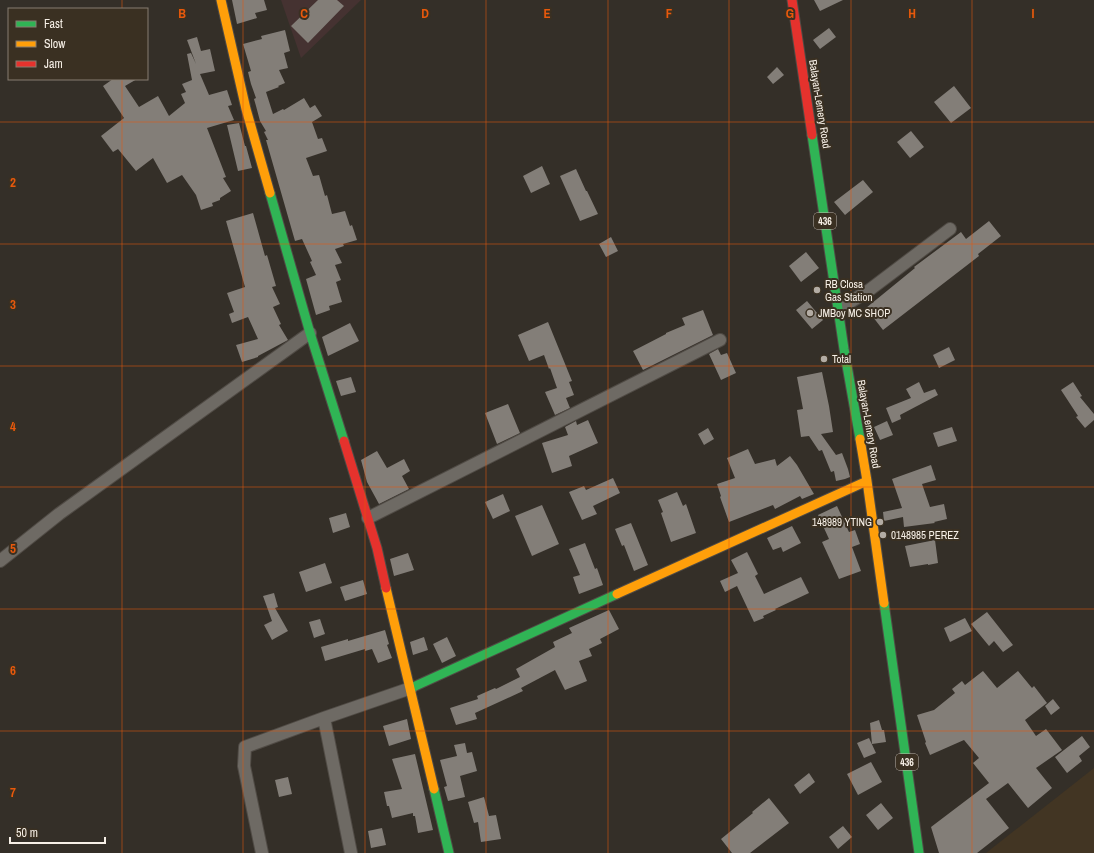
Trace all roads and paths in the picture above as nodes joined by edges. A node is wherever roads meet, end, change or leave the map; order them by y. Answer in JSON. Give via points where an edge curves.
{"nodes":[{"id":1,"x":221,"y":0,"type":"edge"},
{"id":2,"x":792,"y":0,"type":"edge"},
{"id":3,"x":950,"y":229,"type":"dead end"},
{"id":4,"x":838,"y":309,"type":"junction"},
{"id":5,"x":310,"y":333,"type":"junction"},
{"id":6,"x":720,"y":340,"type":"dead end"},
{"id":7,"x":867,"y":481,"type":"junction"},
{"id":8,"x":368,"y":518,"type":"junction"},
{"id":9,"x":0,"y":561,"type":"edge"},
{"id":10,"x":410,"y":688,"type":"junction"},
{"id":11,"x":324,"y":718,"type":"junction"},
{"id":12,"x":262,"y":853,"type":"edge"},
{"id":13,"x":351,"y":853,"type":"edge"},
{"id":14,"x":449,"y":853,"type":"edge"},
{"id":15,"x":919,"y":853,"type":"edge"}],
"edges":[{"from":1,"to":5,"type":"street","via":[[246,109]]},
{"from":2,"to":4,"type":"street","name":"Balayan-Lemery Road","number":"436"},
{"from":3,"to":4,"type":"street","via":[[868,291]]},
{"from":4,"to":7,"type":"street","name":"Balayan-Lemery Road","number":"436"},
{"from":5,"to":8,"type":"street"},
{"from":5,"to":9,"type":"street","via":[[59,514]]},
{"from":6,"to":8,"type":"street"},
{"from":7,"to":10,"type":"street"},
{"from":7,"to":15,"type":"street","name":"Balayan-Lemery Road","number":"436"},
{"from":8,"to":10,"type":"street"},
{"from":10,"to":11,"type":"street"},
{"from":10,"to":14,"type":"street"},
{"from":11,"to":12,"type":"street","via":[[245,747],[244,766]]},
{"from":11,"to":13,"type":"street"}]}
